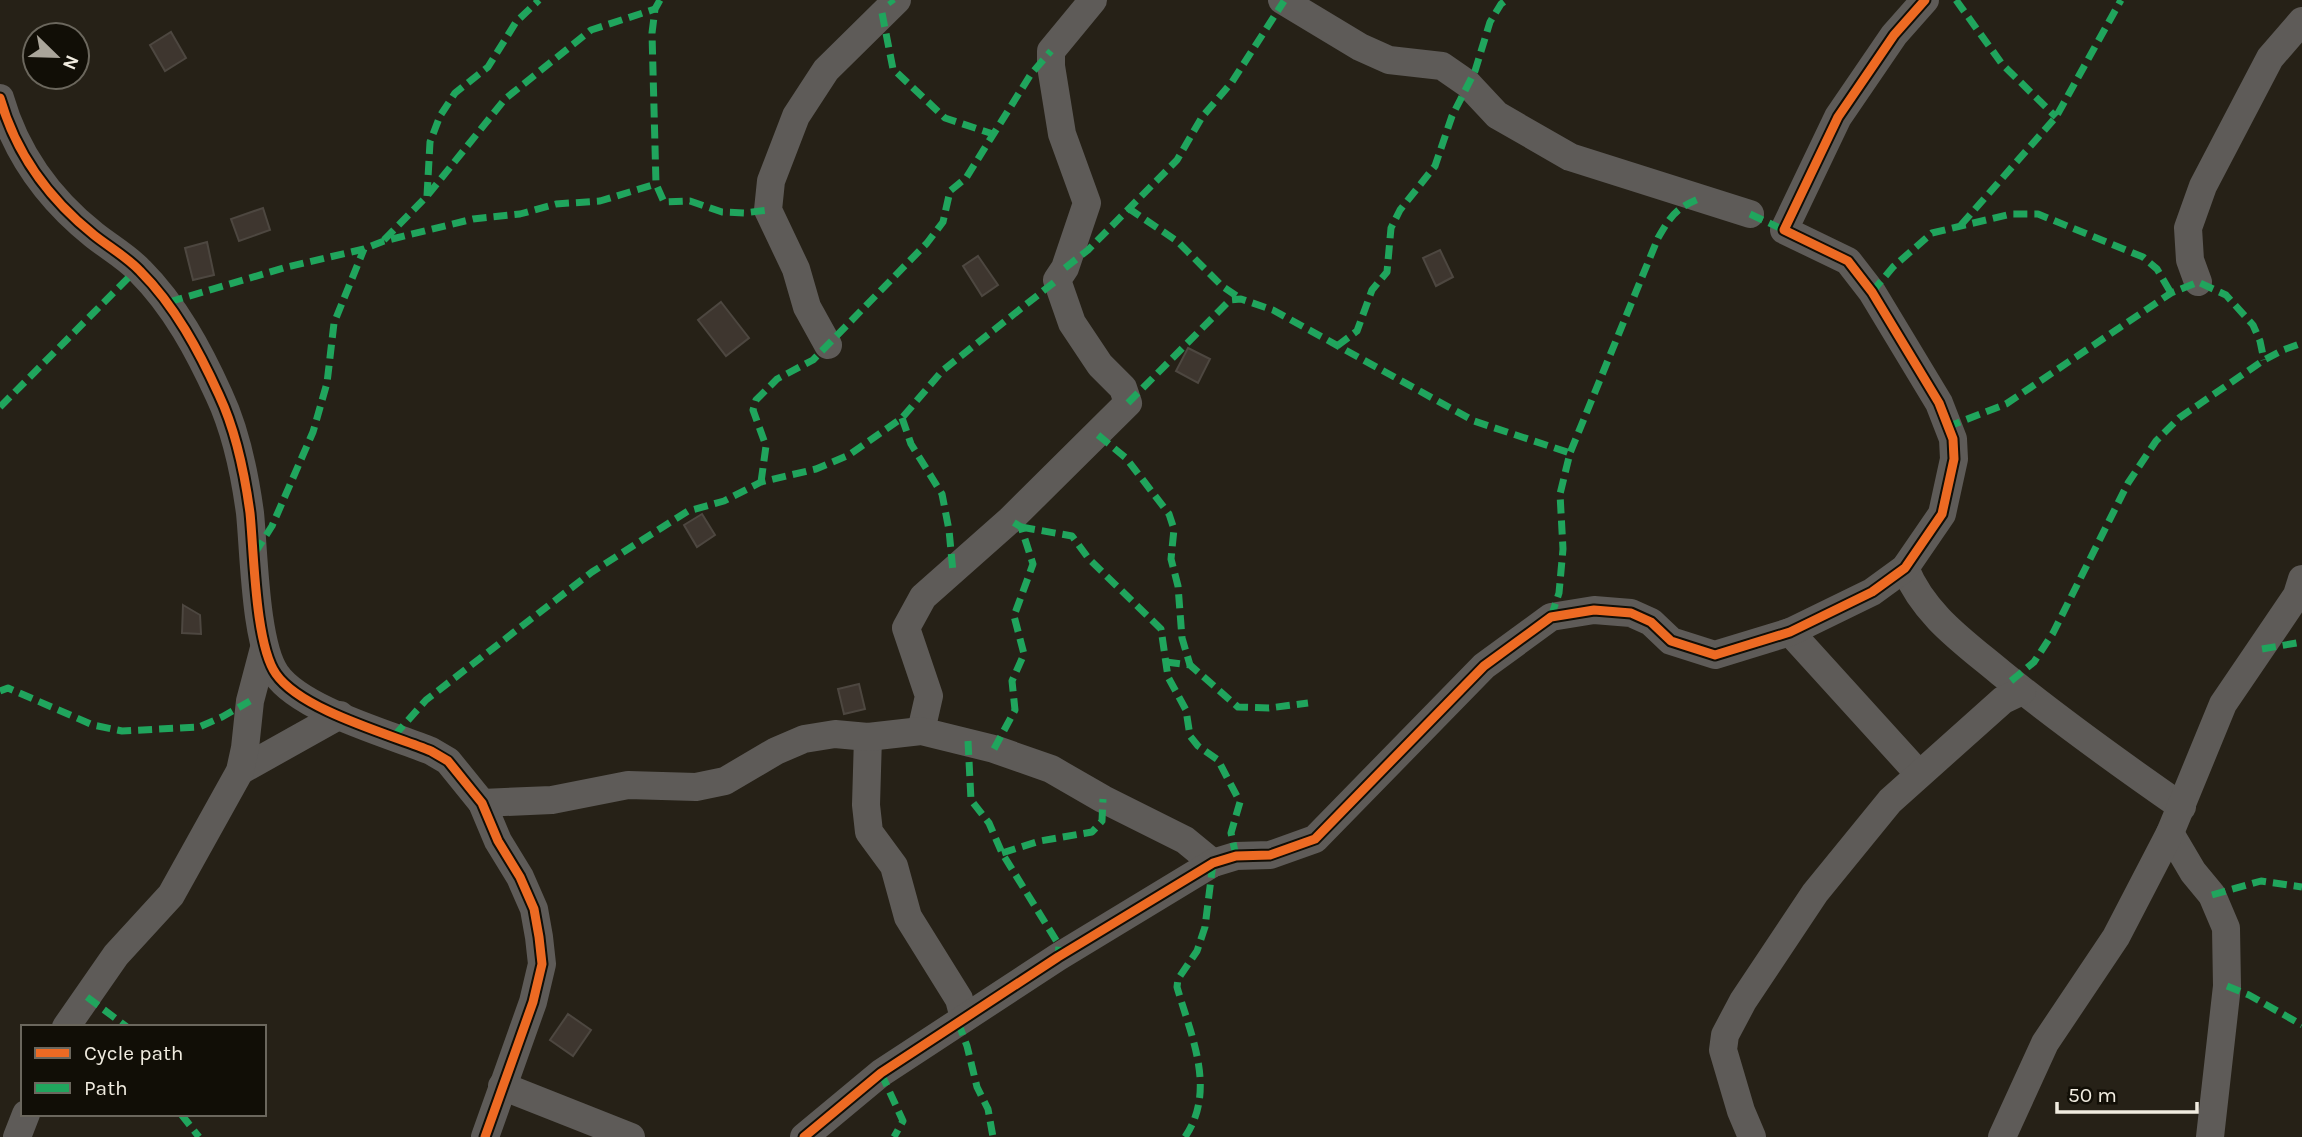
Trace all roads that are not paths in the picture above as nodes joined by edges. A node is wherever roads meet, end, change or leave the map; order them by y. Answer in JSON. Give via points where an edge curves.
{"nodes":[{"id":1,"x":897,"y":0,"type":"edge"},
{"id":2,"x":1093,"y":0,"type":"edge"},
{"id":3,"x":1282,"y":0,"type":"edge"},
{"id":4,"x":1925,"y":0,"type":"edge"},
{"id":5,"x":2302,"y":21,"type":"edge"},
{"id":6,"x":2,"y":114,"type":"edge"},
{"id":7,"x":1750,"y":214,"type":"dead end"},
{"id":8,"x":2198,"y":282,"type":"dead end"},
{"id":9,"x":828,"y":345,"type":"dead end"},
{"id":10,"x":1905,"y":568,"type":"junction"},
{"id":11,"x":2302,"y":579,"type":"edge"},
{"id":12,"x":1790,"y":632,"type":"junction"},
{"id":13,"x":264,"y":648,"type":"junction"},
{"id":14,"x":2022,"y":691,"type":"junction"},
{"id":15,"x":340,"y":715,"type":"junction"},
{"id":16,"x":921,"y":731,"type":"junction"},
{"id":17,"x":868,"y":737,"type":"junction"},
{"id":18,"x":240,"y":771,"type":"junction"},
{"id":19,"x":1919,"y":774,"type":"junction"},
{"id":20,"x":482,"y":803,"type":"junction"},
{"id":21,"x":2182,"y":807,"type":"junction"},
{"id":22,"x":2170,"y":833,"type":"junction"},
{"id":23,"x":1213,"y":863,"type":"junction"},
{"id":24,"x":964,"y":1018,"type":"junction"},
{"id":25,"x":67,"y":1025,"type":"edge"},
{"id":26,"x":502,"y":1086,"type":"junction"},
{"id":27,"x":25,"y":1116,"type":"edge"},
{"id":28,"x":17,"y":1137,"type":"edge"},
{"id":29,"x":485,"y":1137,"type":"edge"},
{"id":30,"x":631,"y":1137,"type":"edge"},
{"id":31,"x":804,"y":1137,"type":"edge"},
{"id":32,"x":1752,"y":1137,"type":"edge"},
{"id":33,"x":2002,"y":1137,"type":"edge"},
{"id":34,"x":2210,"y":1137,"type":"edge"}],
"edges":[{"from":1,"to":9,"type":"street","via":[[826,70],[796,116],[771,181],[768,210],[796,269],[807,307]]},
{"from":2,"to":16,"type":"street","via":[[1051,51],[1062,134],[1087,203],[1057,280],[1072,323],[1100,365],[1123,388],[1128,403],[1010,520],[923,597],[906,628],[929,696]]},
{"from":3,"to":7,"type":"street","via":[[1390,60],[1443,66],[1497,115],[1570,157]]},
{"from":4,"to":10,"type":"street","via":[[1894,35],[1838,117],[1784,229],[1848,261],[1939,402],[1953,439],[1954,460],[1942,514]]},
{"from":5,"to":8,"type":"street","via":[[2270,58],[2203,186],[2188,228],[2190,260]]},
{"from":6,"to":13,"type":"street","via":[[25,158],[59,203],[138,268],[169,302],[221,398],[249,510]]},
{"from":10,"to":12,"type":"street","via":[[1872,592]]},
{"from":10,"to":14,"type":"street","via":[[1914,590],[1946,627]]},
{"from":11,"to":21,"type":"street","via":[[2297,595],[2223,704]]},
{"from":12,"to":19,"type":"street"},
{"from":12,"to":23,"type":"street","via":[[1715,654],[1671,641],[1651,622],[1631,613],[1594,610],[1550,617],[1484,666],[1315,839],[1270,855],[1236,856]]},
{"from":13,"to":15,"type":"street","via":[[275,673],[287,686]]},
{"from":13,"to":18,"type":"street","via":[[250,701]]},
{"from":14,"to":19,"type":"street","via":[[2003,700]]},
{"from":14,"to":21,"type":"street"},
{"from":15,"to":18,"type":"street"},
{"from":15,"to":20,"type":"street","via":[[448,761]]},
{"from":16,"to":17,"type":"street"},
{"from":16,"to":23,"type":"street","via":[[994,748],[1051,769],[1185,840]]},
{"from":17,"to":20,"type":"street","via":[[835,734],[804,739],[725,781],[696,787],[628,785],[552,800]]},
{"from":17,"to":24,"type":"street","via":[[869,832],[894,866],[908,917],[959,999]]},
{"from":18,"to":25,"type":"street","via":[[171,895],[116,955]]},
{"from":19,"to":32,"type":"street","via":[[1890,801],[1815,892],[1725,1035],[1723,1050]]},
{"from":20,"to":26,"type":"street","via":[[534,909],[542,964]]},
{"from":21,"to":22,"type":"street"},
{"from":22,"to":33,"type":"street","via":[[2116,937],[2045,1043]]},
{"from":22,"to":34,"type":"street","via":[[2213,895],[2226,928],[2227,986]]},
{"from":23,"to":24,"type":"street"},
{"from":24,"to":31,"type":"street","via":[[880,1073]]},
{"from":26,"to":29,"type":"street"},
{"from":26,"to":30,"type":"street"},
{"from":27,"to":28,"type":"street"}]}
